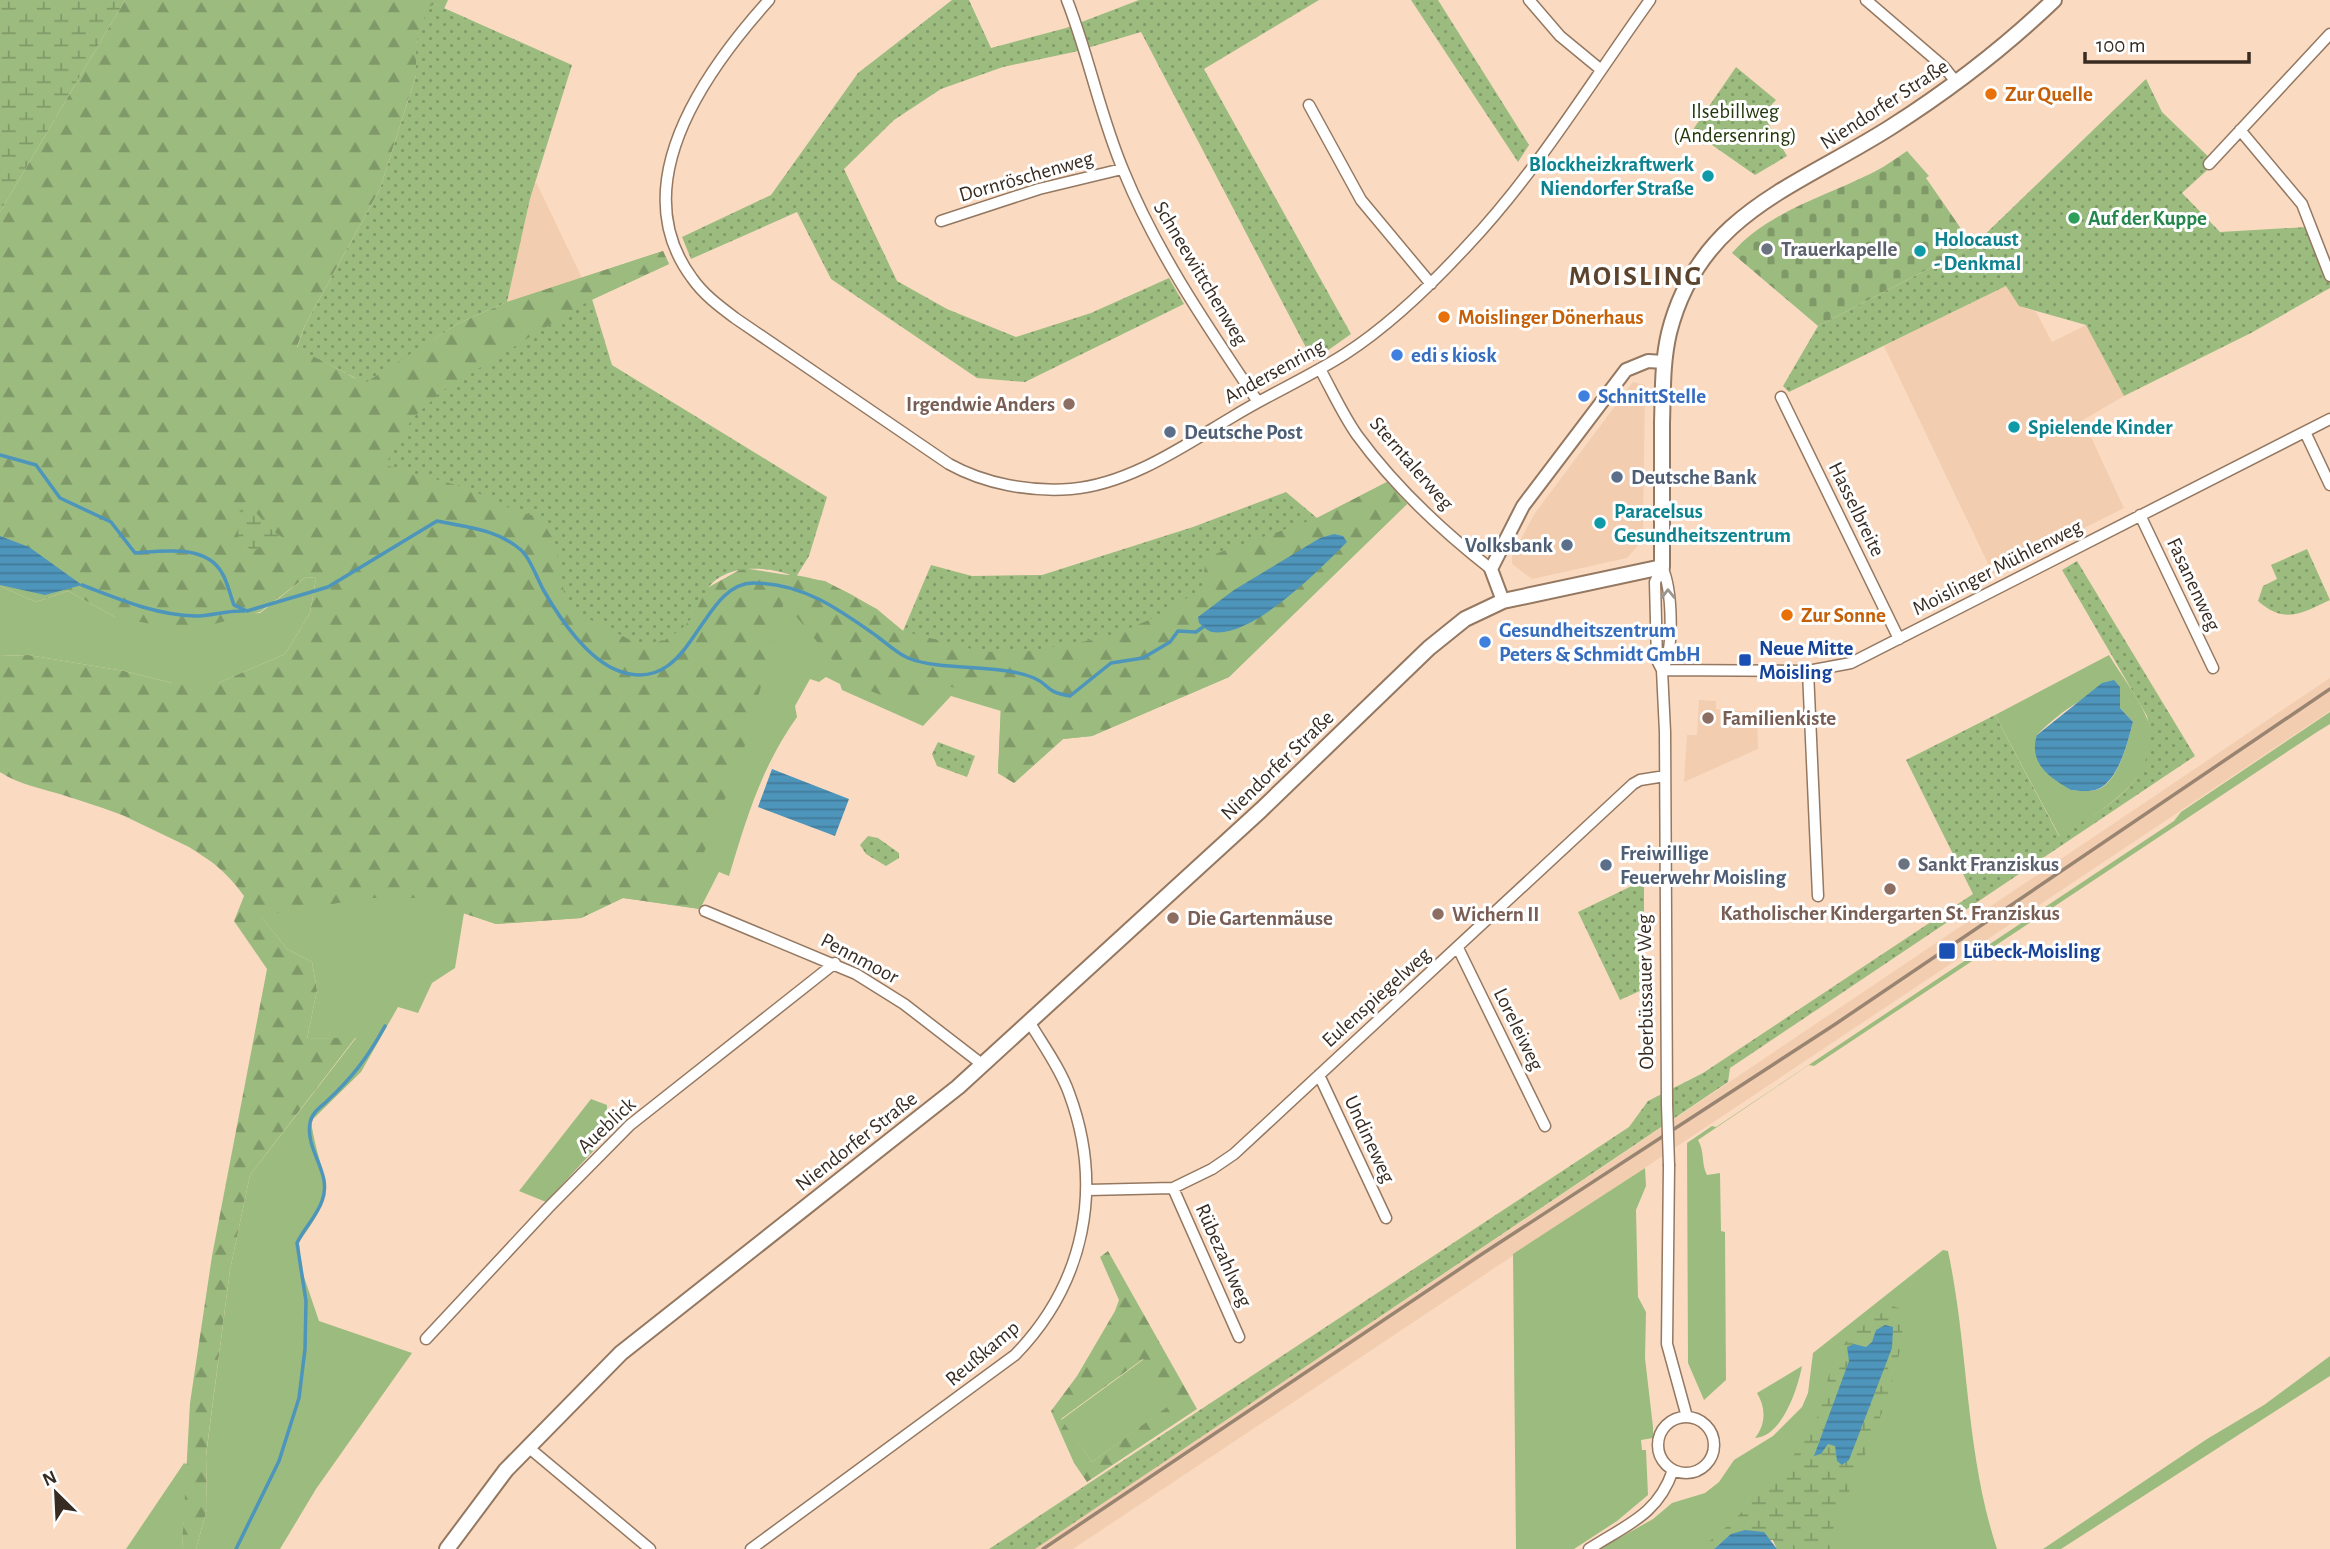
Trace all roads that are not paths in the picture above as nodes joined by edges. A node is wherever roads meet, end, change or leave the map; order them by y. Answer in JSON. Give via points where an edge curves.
{"nodes":[{"id":1,"x":769,"y":0,"type":"edge"},
{"id":2,"x":1067,"y":0,"type":"edge"},
{"id":3,"x":1529,"y":0,"type":"edge"},
{"id":4,"x":1650,"y":0,"type":"edge"},
{"id":5,"x":1866,"y":0,"type":"edge"},
{"id":6,"x":2054,"y":0,"type":"edge"},
{"id":7,"x":2330,"y":34,"type":"edge"},
{"id":8,"x":1600,"y":69,"type":"junction"},
{"id":9,"x":1956,"y":82,"type":"junction"},
{"id":10,"x":1309,"y":106,"type":"dead end"},
{"id":11,"x":2240,"y":130,"type":"junction"},
{"id":12,"x":2209,"y":164,"type":"dead end"},
{"id":13,"x":1122,"y":169,"type":"junction"},
{"id":14,"x":940,"y":221,"type":"dead end"},
{"id":15,"x":2330,"y":276,"type":"edge"},
{"id":16,"x":1431,"y":284,"type":"junction"},
{"id":17,"x":1664,"y":362,"type":"junction"},
{"id":18,"x":1320,"y":369,"type":"junction"},
{"id":19,"x":1781,"y":397,"type":"dead end"},
{"id":20,"x":1258,"y":402,"type":"junction"},
{"id":21,"x":2330,"y":419,"type":"edge"},
{"id":22,"x":2305,"y":432,"type":"junction"},
{"id":23,"x":2330,"y":485,"type":"edge"},
{"id":24,"x":2140,"y":515,"type":"junction"},
{"id":25,"x":1662,"y":567,"type":"junction"},
{"id":26,"x":1491,"y":569,"type":"junction"},
{"id":27,"x":1503,"y":601,"type":"junction"},
{"id":28,"x":1899,"y":639,"type":"junction"},
{"id":29,"x":2213,"y":668,"type":"dead end"},
{"id":30,"x":1662,"y":670,"type":"junction"},
{"id":31,"x":1808,"y":671,"type":"junction"},
{"id":32,"x":1665,"y":776,"type":"junction"},
{"id":33,"x":1818,"y":896,"type":"dead end"},
{"id":34,"x":705,"y":911,"type":"dead end"},
{"id":35,"x":1458,"y":948,"type":"junction"},
{"id":36,"x":835,"y":962,"type":"junction"},
{"id":37,"x":1030,"y":1023,"type":"junction"},
{"id":38,"x":983,"y":1065,"type":"junction"},
{"id":39,"x":1319,"y":1075,"type":"junction"},
{"id":40,"x":1545,"y":1126,"type":"dead end"},
{"id":41,"x":1173,"y":1188,"type":"junction"},
{"id":42,"x":1088,"y":1190,"type":"junction"},
{"id":43,"x":1386,"y":1218,"type":"dead end"},
{"id":44,"x":1240,"y":1337,"type":"dead end"},
{"id":45,"x":426,"y":1339,"type":"dead end"},
{"id":46,"x":1687,"y":1417,"type":"junction"},
{"id":47,"x":528,"y":1447,"type":"junction"},
{"id":48,"x":1673,"y":1470,"type":"junction"},
{"id":49,"x":447,"y":1549,"type":"edge"},
{"id":50,"x":650,"y":1549,"type":"edge"},
{"id":51,"x":751,"y":1549,"type":"edge"},
{"id":52,"x":1589,"y":1549,"type":"edge"}],
"edges":[{"from":1,"to":20,"type":"street","name":"Andersenring","via":[[742,30],[680,131],[669,163],[665,188],[668,231],[704,293],[949,464],[970,475],[1015,486],[1072,489],[1110,481]]},
{"from":2,"to":13,"type":"street","name":"Schneewittchenweg"},
{"from":3,"to":8,"type":"street","via":[[1560,36]]},
{"from":4,"to":8,"type":"street","name":"Andersenring"},
{"from":5,"to":9,"type":"street"},
{"from":6,"to":9,"type":"main road","name":"Niendorfer Straße"},
{"from":7,"to":11,"type":"street"},
{"from":8,"to":16,"type":"street","name":"Andersenring","via":[[1530,168]]},
{"from":9,"to":17,"type":"main road","name":"Niendorfer Straße","via":[[1730,226],[1686,285]]},
{"from":10,"to":16,"type":"street","via":[[1361,200]]},
{"from":11,"to":12,"type":"street"},
{"from":11,"to":15,"type":"street","via":[[2302,204]]},
{"from":13,"to":14,"type":"street","name":"Dornröschenweg","via":[[1039,189]]},
{"from":13,"to":20,"type":"street","name":"Schneewittchenweg","via":[[1175,275]]},
{"from":16,"to":18,"type":"street","name":"Andersenring","via":[[1358,345]]},
{"from":17,"to":25,"type":"main road","name":"Oberbüssauer Weg"},
{"from":17,"to":26,"type":"street","via":[[1632,366],[1612,387],[1522,506]]},
{"from":18,"to":20,"type":"street","name":"Andersenring"},
{"from":18,"to":26,"type":"street","name":"Sterntalerweg","via":[[1356,434],[1393,479],[1449,537]]},
{"from":19,"to":28,"type":"street","name":"Hasselbreite"},
{"from":21,"to":22,"type":"street","name":"Moislinger Mühlenweg"},
{"from":22,"to":23,"type":"street"},
{"from":22,"to":24,"type":"street","name":"Moislinger Mühlenweg"},
{"from":24,"to":28,"type":"street","name":"Moislinger Mühlenweg"},
{"from":24,"to":29,"type":"street","name":"Fasanenweg"},
{"from":25,"to":27,"type":"main road"},
{"from":25,"to":30,"type":"street","name":"Oberbüssauer Weg","via":[[1655,582],[1657,660]]},
{"from":26,"to":27,"type":"street"},
{"from":27,"to":37,"type":"main road","name":"Niendorfer Straße","via":[[1465,619],[1429,648]]},
{"from":28,"to":31,"type":"street","name":"Moislinger Mühlenweg","via":[[1851,663]]},
{"from":30,"to":31,"type":"street","name":"Moislinger Mühlenweg"},
{"from":30,"to":32,"type":"street","name":"Oberbüssauer Weg"},
{"from":31,"to":33,"type":"street"},
{"from":32,"to":35,"type":"street","name":"Eulenspiegelweg","via":[[1633,784]]},
{"from":32,"to":46,"type":"street","name":"Oberbüssauer Weg","bridge":true,"via":[[1667,1344]]},
{"from":34,"to":36,"type":"street","name":"Pennmoor"},
{"from":35,"to":39,"type":"street","name":"Eulenspiegelweg"},
{"from":35,"to":40,"type":"street","name":"Loreleiweg"},
{"from":36,"to":38,"type":"street","name":"Pennmoor","via":[[904,1004]]},
{"from":36,"to":45,"type":"street","name":"Aueblick","via":[[630,1125]]},
{"from":37,"to":38,"type":"main road","name":"Niendorfer Straße"},
{"from":37,"to":42,"type":"street","name":"Reußkamp","via":[[1069,1092],[1081,1135]]},
{"from":38,"to":47,"type":"main road","name":"Niendorfer Straße","via":[[660,1320]]},
{"from":39,"to":41,"type":"street","name":"Eulenspiegelweg","via":[[1234,1154]]},
{"from":39,"to":43,"type":"street","name":"Undineweg"},
{"from":41,"to":42,"type":"street","name":"Eulenspiegelweg"},
{"from":41,"to":44,"type":"street","name":"Rübezahlweg"},
{"from":42,"to":51,"type":"street","name":"Reußkamp","via":[[1076,1260],[1054,1305],[1019,1351]]},
{"from":46,"to":48,"type":"street","via":[[1668,1424],[1658,1441],[1660,1455]]},
{"from":46,"to":48,"type":"street","via":[[1710,1429],[1714,1449],[1699,1470]]},
{"from":47,"to":49,"type":"main road","name":"Niendorfer Straße"},
{"from":47,"to":50,"type":"street"},
{"from":48,"to":52,"type":"street","via":[[1667,1488],[1649,1512]]}]}
